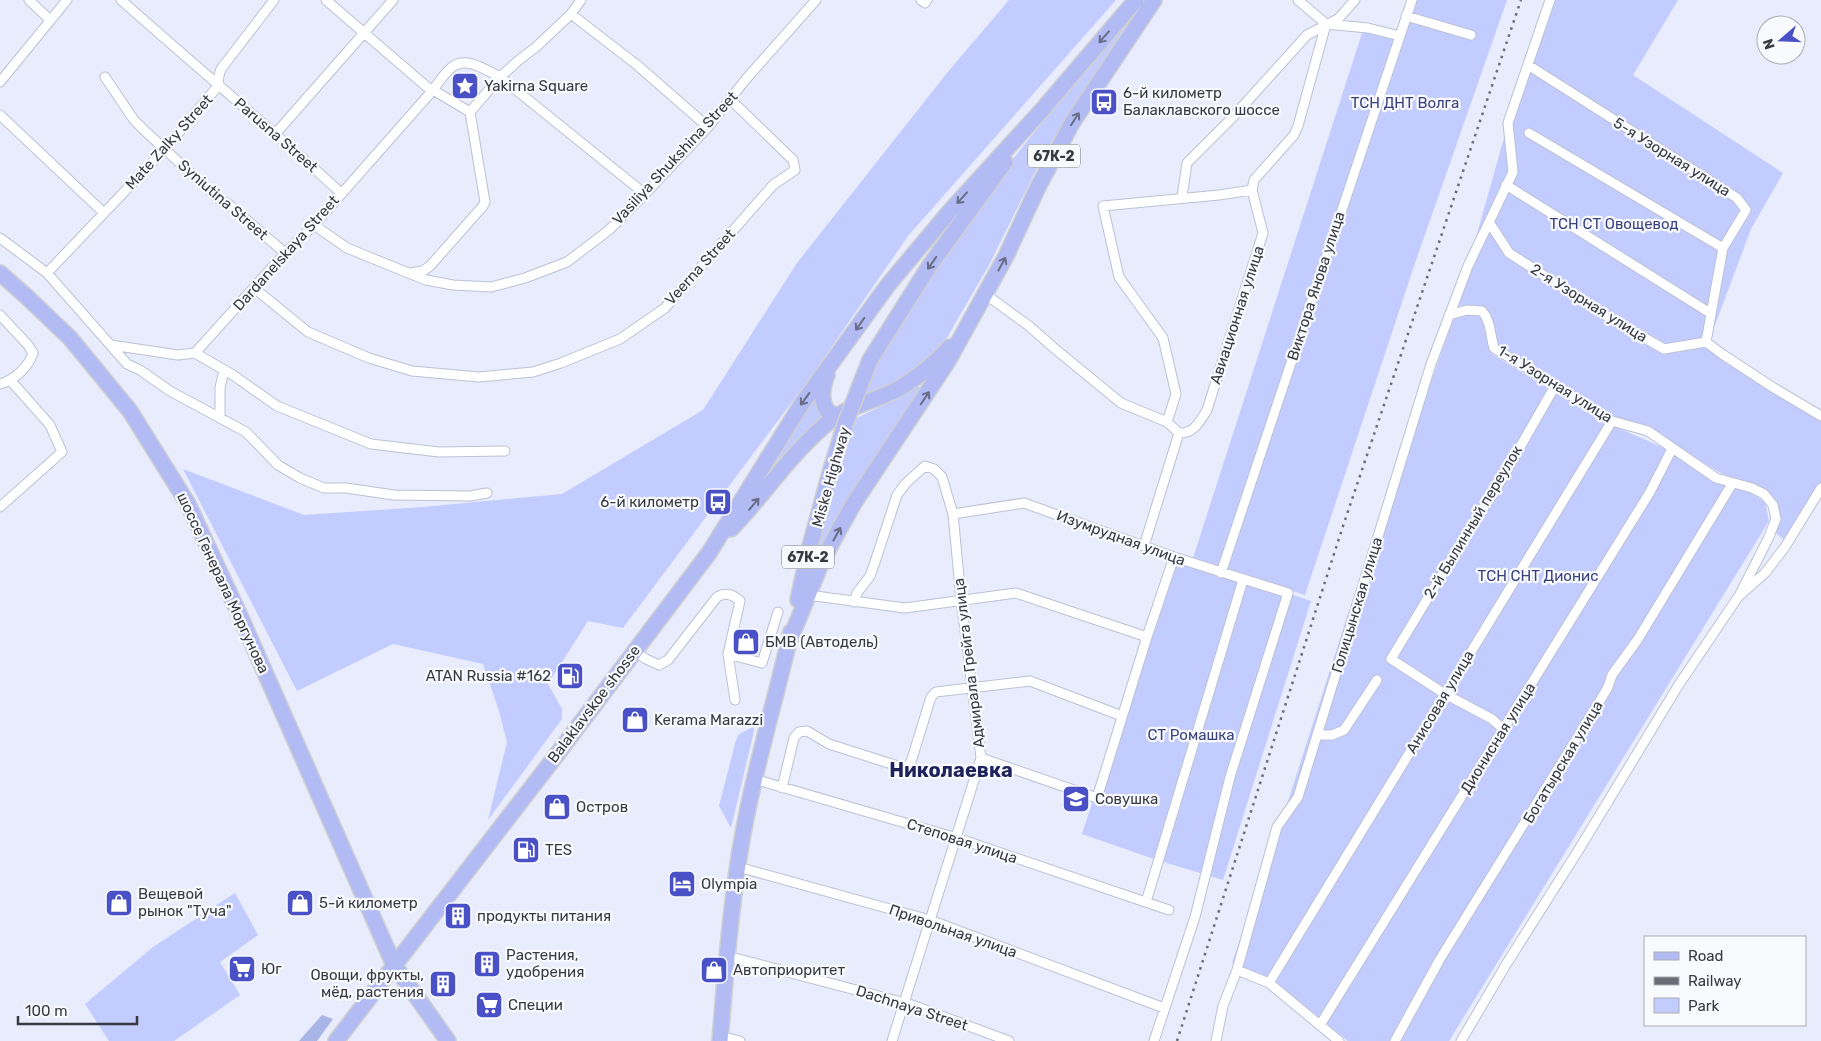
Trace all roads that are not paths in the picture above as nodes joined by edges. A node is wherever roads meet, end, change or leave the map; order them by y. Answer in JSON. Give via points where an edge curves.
{"nodes":[{"id":1,"x":29,"y":0,"type":"edge"},
{"id":2,"x":67,"y":0,"type":"edge"},
{"id":3,"x":121,"y":0,"type":"edge"},
{"id":4,"x":274,"y":0,"type":"edge"},
{"id":5,"x":326,"y":0,"type":"edge"},
{"id":6,"x":393,"y":0,"type":"edge"},
{"id":7,"x":582,"y":0,"type":"edge"},
{"id":8,"x":816,"y":0,"type":"edge"},
{"id":9,"x":921,"y":0,"type":"edge"},
{"id":10,"x":928,"y":0,"type":"edge"},
{"id":11,"x":1136,"y":0,"type":"edge"},
{"id":12,"x":1154,"y":0,"type":"edge"},
{"id":13,"x":1298,"y":0,"type":"edge"},
{"id":14,"x":1355,"y":0,"type":"edge"},
{"id":15,"x":1412,"y":0,"type":"edge"},
{"id":16,"x":1550,"y":0,"type":"edge"},
{"id":17,"x":571,"y":14,"type":"junction"},
{"id":18,"x":1406,"y":16,"type":"junction"},
{"id":19,"x":50,"y":20,"type":"junction"},
{"id":20,"x":1326,"y":24,"type":"junction"},
{"id":21,"x":365,"y":32,"type":"junction"},
{"id":22,"x":1471,"y":35,"type":"dead end"},
{"id":23,"x":1400,"y":36,"type":"junction"},
{"id":24,"x":1528,"y":64,"type":"junction"},
{"id":25,"x":105,"y":77,"type":"dead end"},
{"id":26,"x":500,"y":77,"type":"junction"},
{"id":27,"x":0,"y":82,"type":"edge"},
{"id":28,"x":218,"y":86,"type":"junction"},
{"id":29,"x":433,"y":90,"type":"junction"},
{"id":30,"x":730,"y":99,"type":"junction"},
{"id":31,"x":1042,"y":110,"type":"junction"},
{"id":32,"x":470,"y":112,"type":"junction"},
{"id":33,"x":0,"y":115,"type":"edge"},
{"id":34,"x":708,"y":127,"type":"junction"},
{"id":35,"x":276,"y":133,"type":"junction"},
{"id":36,"x":1529,"y":133,"type":"dead end"},
{"id":37,"x":164,"y":149,"type":"junction"},
{"id":38,"x":1506,"y":185,"type":"junction"},
{"id":39,"x":1252,"y":190,"type":"junction"},
{"id":40,"x":341,"y":193,"type":"junction"},
{"id":41,"x":645,"y":194,"type":"junction"},
{"id":42,"x":1182,"y":197,"type":"junction"},
{"id":43,"x":104,"y":214,"type":"junction"},
{"id":44,"x":1489,"y":222,"type":"junction"},
{"id":45,"x":314,"y":225,"type":"junction"},
{"id":46,"x":0,"y":238,"type":"edge"},
{"id":47,"x":1723,"y":248,"type":"junction"},
{"id":48,"x":285,"y":253,"type":"junction"},
{"id":49,"x":47,"y":273,"type":"junction"},
{"id":50,"x":410,"y":273,"type":"junction"},
{"id":51,"x":0,"y":274,"type":"edge"},
{"id":52,"x":254,"y":288,"type":"junction"},
{"id":53,"x":985,"y":294,"type":"junction"},
{"id":54,"x":1710,"y":313,"type":"junction"},
{"id":55,"x":0,"y":315,"type":"edge"},
{"id":56,"x":1449,"y":315,"type":"junction"},
{"id":57,"x":970,"y":322,"type":"junction"},
{"id":58,"x":1706,"y":342,"type":"junction"},
{"id":59,"x":111,"y":345,"type":"junction"},
{"id":60,"x":195,"y":353,"type":"junction"},
{"id":61,"x":834,"y":360,"type":"junction"},
{"id":62,"x":224,"y":370,"type":"junction"},
{"id":63,"x":11,"y":381,"type":"junction"},
{"id":64,"x":0,"y":384,"type":"edge"},
{"id":65,"x":1555,"y":386,"type":"junction"},
{"id":66,"x":836,"y":416,"type":"junction"},
{"id":67,"x":1821,"y":416,"type":"edge"},
{"id":68,"x":220,"y":418,"type":"junction"},
{"id":69,"x":1612,"y":421,"type":"junction"},
{"id":70,"x":1167,"y":422,"type":"junction"},
{"id":71,"x":1179,"y":433,"type":"junction"},
{"id":72,"x":1672,"y":449,"type":"junction"},
{"id":73,"x":505,"y":451,"type":"dead end"},
{"id":74,"x":1732,"y":484,"type":"junction"},
{"id":75,"x":1821,"y":488,"type":"edge"},
{"id":76,"x":487,"y":493,"type":"dead end"},
{"id":77,"x":0,"y":508,"type":"edge"},
{"id":78,"x":953,"y":514,"type":"junction"},
{"id":79,"x":1144,"y":546,"type":"junction"},
{"id":80,"x":709,"y":552,"type":"junction"},
{"id":81,"x":1174,"y":557,"type":"junction"},
{"id":82,"x":1221,"y":573,"type":"junction"},
{"id":83,"x":1243,"y":580,"type":"junction"},
{"id":84,"x":808,"y":594,"type":"junction"},
{"id":85,"x":1738,"y":597,"type":"junction"},
{"id":86,"x":961,"y":599,"type":"junction"},
{"id":87,"x":854,"y":602,"type":"junction"},
{"id":88,"x":778,"y":612,"type":"dead end"},
{"id":89,"x":1147,"y":637,"type":"junction"},
{"id":90,"x":789,"y":642,"type":"junction"},
{"id":91,"x":634,"y":651,"type":"junction"},
{"id":92,"x":728,"y":654,"type":"junction"},
{"id":93,"x":1377,"y":680,"type":"dead end"},
{"id":94,"x":972,"y":688,"type":"junction"},
{"id":95,"x":1445,"y":694,"type":"junction"},
{"id":96,"x":735,"y":700,"type":"dead end"},
{"id":97,"x":1122,"y":716,"type":"junction"},
{"id":98,"x":1503,"y":729,"type":"junction"},
{"id":99,"x":1318,"y":735,"type":"junction"},
{"id":100,"x":981,"y":758,"type":"junction"},
{"id":101,"x":754,"y":778,"type":"junction"},
{"id":102,"x":782,"y":788,"type":"junction"},
{"id":103,"x":957,"y":838,"type":"junction"},
{"id":104,"x":738,"y":867,"type":"junction"},
{"id":105,"x":1146,"y":902,"type":"junction"},
{"id":106,"x":1169,"y":910,"type":"dead end"},
{"id":107,"x":930,"y":920,"type":"junction"},
{"id":108,"x":727,"y":956,"type":"junction"},
{"id":109,"x":394,"y":965,"type":"junction"},
{"id":110,"x":1237,"y":970,"type":"junction"},
{"id":111,"x":1269,"y":983,"type":"junction"},
{"id":112,"x":904,"y":1003,"type":"junction"},
{"id":113,"x":1164,"y":1008,"type":"junction"},
{"id":114,"x":1320,"y":1025,"type":"junction"},
{"id":115,"x":720,"y":1038,"type":"edge"},
{"id":116,"x":336,"y":1041,"type":"edge"},
{"id":117,"x":448,"y":1041,"type":"edge"},
{"id":118,"x":740,"y":1041,"type":"edge"},
{"id":119,"x":892,"y":1041,"type":"edge"},
{"id":120,"x":1009,"y":1041,"type":"edge"},
{"id":121,"x":1154,"y":1041,"type":"edge"},
{"id":122,"x":1216,"y":1041,"type":"edge"},
{"id":123,"x":1339,"y":1041,"type":"edge"},
{"id":124,"x":1395,"y":1041,"type":"edge"},
{"id":125,"x":1461,"y":1041,"type":"edge"}],
"edges":[{"from":1,"to":19,"type":"street"},
{"from":2,"to":19,"type":"street"},
{"from":3,"to":28,"type":"street","name":"Parusna Street"},
{"from":4,"to":28,"type":"street","name":"Mate Zalky Street","via":[[221,69]]},
{"from":5,"to":21,"type":"street"},
{"from":6,"to":21,"type":"street"},
{"from":7,"to":17,"type":"street"},
{"from":8,"to":30,"type":"street","name":"Vasiliya Shukshina Street"},
{"from":9,"to":10,"type":"street","via":[[925,3]]},
{"from":11,"to":31,"type":"main road","number":"67К-2","one_way":true},
{"from":53,"to":12,"type":"main road","number":"67К-2","one_way":true,"via":[[1072,123]]},
{"from":13,"to":20,"type":"street"},
{"from":14,"to":20,"type":"street","via":[[1338,19]]},
{"from":15,"to":18,"type":"street","name":"Виктора Янова улица"},
{"from":16,"to":24,"type":"street"},
{"from":17,"to":26,"type":"street"},
{"from":17,"to":34,"type":"street"},
{"from":18,"to":22,"type":"street"},
{"from":18,"to":23,"type":"street","name":"Виктора Янова улица"},
{"from":19,"to":27,"type":"street"},
{"from":20,"to":23,"type":"street","via":[[1368,28]]},
{"from":20,"to":39,"type":"street","via":[[1294,135],[1254,180]]},
{"from":20,"to":42,"type":"street","via":[[1306,35],[1187,163]]},
{"from":21,"to":29,"type":"street"},
{"from":21,"to":35,"type":"street"},
{"from":23,"to":82,"type":"street","name":"Виктора Янова улица"},
{"from":24,"to":38,"type":"street","name":"Голицынская улица","via":[[1508,123],[1513,172]]},
{"from":24,"to":47,"type":"street","name":"5-я Узорная улица","via":[[1737,198],[1746,210]]},
{"from":25,"to":37,"type":"street","name":"Syniutina Street","via":[[134,120]]},
{"from":26,"to":29,"type":"street","via":[[475,64],[456,64]]},
{"from":26,"to":32,"type":"street"},
{"from":26,"to":41,"type":"street"},
{"from":28,"to":35,"type":"street","name":"Parusna Street"},
{"from":28,"to":37,"type":"street","name":"Mate Zalky Street"},
{"from":29,"to":32,"type":"street"},
{"from":29,"to":40,"type":"street","name":"Dardanelskaya Street"},
{"from":30,"to":34,"type":"street","name":"Vasiliya Shukshina Street"},
{"from":30,"to":52,"type":"street","name":"Veerna Street","via":[[793,160],[795,170],[773,185],[665,308],[620,339],[561,363],[533,372],[479,377],[412,371],[369,358],[308,332]]},
{"from":31,"to":61,"type":"main road","one_way":true,"via":[[913,255]]},
{"from":31,"to":90,"type":"main road","name":"Miske Highway","number":"67К-2","one_way":true,"bridge":true,"via":[[930,265],[870,360],[830,473]]},
{"from":32,"to":50,"type":"street","via":[[485,202],[430,266]]},
{"from":33,"to":43,"type":"street"},
{"from":34,"to":41,"type":"street","name":"Vasiliya Shukshina Street"},
{"from":35,"to":40,"type":"street","name":"Parusna Street"},
{"from":36,"to":47,"type":"street"},
{"from":37,"to":43,"type":"street","name":"Mate Zalky Street"},
{"from":37,"to":48,"type":"street","name":"Syniutina Street"},
{"from":38,"to":44,"type":"street","name":"Голицынская улица"},
{"from":38,"to":54,"type":"street"},
{"from":39,"to":42,"type":"street"},
{"from":39,"to":71,"type":"street","name":"Авиационная улица","via":[[1264,233],[1207,410],[1192,431]]},
{"from":40,"to":45,"type":"street","name":"Dardanelskaya Street"},
{"from":41,"to":50,"type":"street","name":"Vasiliya Shukshina Street","via":[[609,230],[567,262],[525,278],[491,287],[453,285]]},
{"from":42,"to":70,"type":"street","via":[[1103,206],[1119,277],[1162,338],[1176,394]]},
{"from":43,"to":49,"type":"street","name":"Mate Zalky Street"},
{"from":44,"to":56,"type":"street","name":"Голицынская улица"},
{"from":44,"to":58,"type":"street","name":"2-я Узорная улица","via":[[1508,253],[1664,349]]},
{"from":45,"to":48,"type":"street","name":"Dardanelskaya Street"},
{"from":45,"to":50,"type":"street","name":"Vasiliya Shukshina Street","via":[[347,248]]},
{"from":46,"to":49,"type":"street"},
{"from":47,"to":54,"type":"street","name":"5-я Узорная улица"},
{"from":48,"to":52,"type":"street","name":"Dardanelskaya Street"},
{"from":49,"to":59,"type":"street"},
{"from":51,"to":109,"type":"main road","name":"шоссе Генерала Моргунова","via":[[70,338],[130,411],[188,504]]},
{"from":52,"to":60,"type":"street","name":"Dardanelskaya Street"},
{"from":53,"to":57,"type":"main road","number":"67К-2"},
{"from":53,"to":70,"type":"street","via":[[1029,326],[1121,403]]},
{"from":54,"to":58,"type":"street","name":"5-я Узорная улица"},
{"from":55,"to":63,"type":"street","via":[[33,354]]},
{"from":56,"to":65,"type":"street","name":"1-я Узорная улица","via":[[1467,310],[1482,311],[1489,319],[1494,348]]},
{"from":56,"to":99,"type":"street","name":"Голицынская улица","via":[[1431,364]]},
{"from":57,"to":66,"type":"main road","via":[[932,365],[910,382]]},
{"from":84,"to":57,"type":"main road","number":"67К-2","one_way":true,"via":[[850,510],[934,385]]},
{"from":58,"to":67,"type":"street"},
{"from":59,"to":60,"type":"street","via":[[178,355]]},
{"from":59,"to":68,"type":"street","via":[[128,364]]},
{"from":60,"to":62,"type":"street"},
{"from":61,"to":66,"type":"main road","via":[[822,390],[824,405]]},
{"from":61,"to":80,"type":"main road","one_way":true,"via":[[801,405]]},
{"from":62,"to":68,"type":"street"},
{"from":62,"to":73,"type":"street","via":[[277,406],[371,444],[439,452]]},
{"from":63,"to":64,"type":"street"},
{"from":63,"to":77,"type":"street","via":[[50,425],[62,452]]},
{"from":65,"to":69,"type":"street","name":"1-я Узорная улица"},
{"from":65,"to":95,"type":"street","name":"2-й Былинный переулок","via":[[1391,659]]},
{"from":80,"to":66,"type":"main road","one_way":true,"via":[[790,461]]},
{"from":68,"to":76,"type":"street","via":[[246,432],[278,465],[324,488],[394,495],[470,496]]},
{"from":69,"to":72,"type":"street","name":"1-я Узорная улица","via":[[1648,431]]},
{"from":69,"to":95,"type":"street","name":"Анисовая улица"},
{"from":70,"to":71,"type":"street"},
{"from":71,"to":79,"type":"street"},
{"from":72,"to":74,"type":"street","name":"1-я Узорная улица","via":[[1716,478]]},
{"from":72,"to":98,"type":"street","name":"Дионисная улица","via":[[1650,492]]},
{"from":74,"to":85,"type":"street","name":"1-я Узорная улица","via":[[1764,494],[1773,504],[1776,519]]},
{"from":74,"to":124,"type":"street","name":"Богатырская улица","via":[[1638,639],[1612,674],[1598,704],[1440,959]]},
{"from":75,"to":85,"type":"street","via":[[1785,547],[1765,573]]},
{"from":78,"to":79,"type":"street","name":"Изумрудная улица","via":[[1024,503]]},
{"from":78,"to":86,"type":"street","name":"Адмирала Грейга улица"},
{"from":78,"to":87,"type":"street","name":"Адмирала Грейга улица","via":[[942,477],[925,466],[897,495],[876,562]]},
{"from":79,"to":81,"type":"street","name":"Изумрудная улица"},
{"from":80,"to":91,"type":"main road","name":"Balaklavskoe shosse"},
{"from":81,"to":82,"type":"street","name":"Изумрудная улица"},
{"from":81,"to":89,"type":"street"},
{"from":82,"to":83,"type":"street","name":"Изумрудная улица"},
{"from":83,"to":105,"type":"street"},
{"from":83,"to":113,"type":"street","name":"Изумрудная улица","via":[[1288,593],[1230,777],[1195,917]]},
{"from":84,"to":87,"type":"street"},
{"from":84,"to":90,"type":"main road","number":"67К-2"},
{"from":85,"to":125,"type":"street","via":[[1678,686]]},
{"from":86,"to":87,"type":"street","via":[[905,608]]},
{"from":86,"to":89,"type":"street","via":[[1016,592]]},
{"from":86,"to":94,"type":"street","name":"Адмирала Грейга улица"},
{"from":88,"to":92,"type":"street","via":[[762,663]]},
{"from":89,"to":97,"type":"street"},
{"from":90,"to":101,"type":"main road","name":"Miske Highway","number":"67К-2"},
{"from":91,"to":92,"type":"street","via":[[659,665],[668,660],[717,597],[724,594],[733,595],[740,601]]},
{"from":91,"to":109,"type":"main road","name":"Balaklavskoe shosse"},
{"from":92,"to":96,"type":"street"},
{"from":93,"to":99,"type":"street","via":[[1344,730],[1332,735]]},
{"from":94,"to":97,"type":"street","via":[[1030,682]]},
{"from":94,"to":100,"type":"street","name":"Адмирала Грейга улица"},
{"from":94,"to":102,"type":"street","via":[[932,694],[907,766],[829,744],[803,731],[794,738]]},
{"from":95,"to":98,"type":"street","via":[[1492,719]]},
{"from":95,"to":111,"type":"street","name":"Анисовая улица"},
{"from":97,"to":100,"type":"street","via":[[1097,798]]},
{"from":98,"to":114,"type":"street","name":"Дионисная улица"},
{"from":99,"to":110,"type":"street","name":"Голицынская улица","via":[[1298,797],[1277,827]]},
{"from":100,"to":103,"type":"street","name":"Адмирала Грейга улица"},
{"from":101,"to":102,"type":"street","name":"Степовая улица"},
{"from":101,"to":104,"type":"main road","name":"Miske Highway","number":"67К-2"},
{"from":102,"to":103,"type":"street","name":"Степовая улица"},
{"from":103,"to":105,"type":"street","name":"Степовая улица"},
{"from":103,"to":107,"type":"street","name":"Адмирала Грейга улица"},
{"from":104,"to":107,"type":"street","name":"Привольная улица"},
{"from":104,"to":108,"type":"main road","name":"Miske Highway","number":"67К-2"},
{"from":105,"to":106,"type":"street","name":"Степовая улица"},
{"from":107,"to":112,"type":"street","name":"Адмирала Грейга улица"},
{"from":107,"to":113,"type":"street","name":"Привольная улица"},
{"from":108,"to":112,"type":"street","name":"Dachnaya Street"},
{"from":108,"to":115,"type":"main road","name":"Miske Highway","number":"67К-2"},
{"from":109,"to":116,"type":"main road","name":"Balaklavskoe shosse"},
{"from":109,"to":117,"type":"main road","name":"шоссе Генерала Моргунова"},
{"from":110,"to":111,"type":"street"},
{"from":110,"to":122,"type":"street","name":"Голицынская улица","via":[[1223,1006]]},
{"from":111,"to":114,"type":"street"},
{"from":112,"to":119,"type":"street","name":"Адмирала Грейга улица"},
{"from":112,"to":120,"type":"street","name":"Dachnaya Street"},
{"from":113,"to":121,"type":"street"},
{"from":114,"to":123,"type":"street"},
{"from":115,"to":118,"type":"street"}]}
